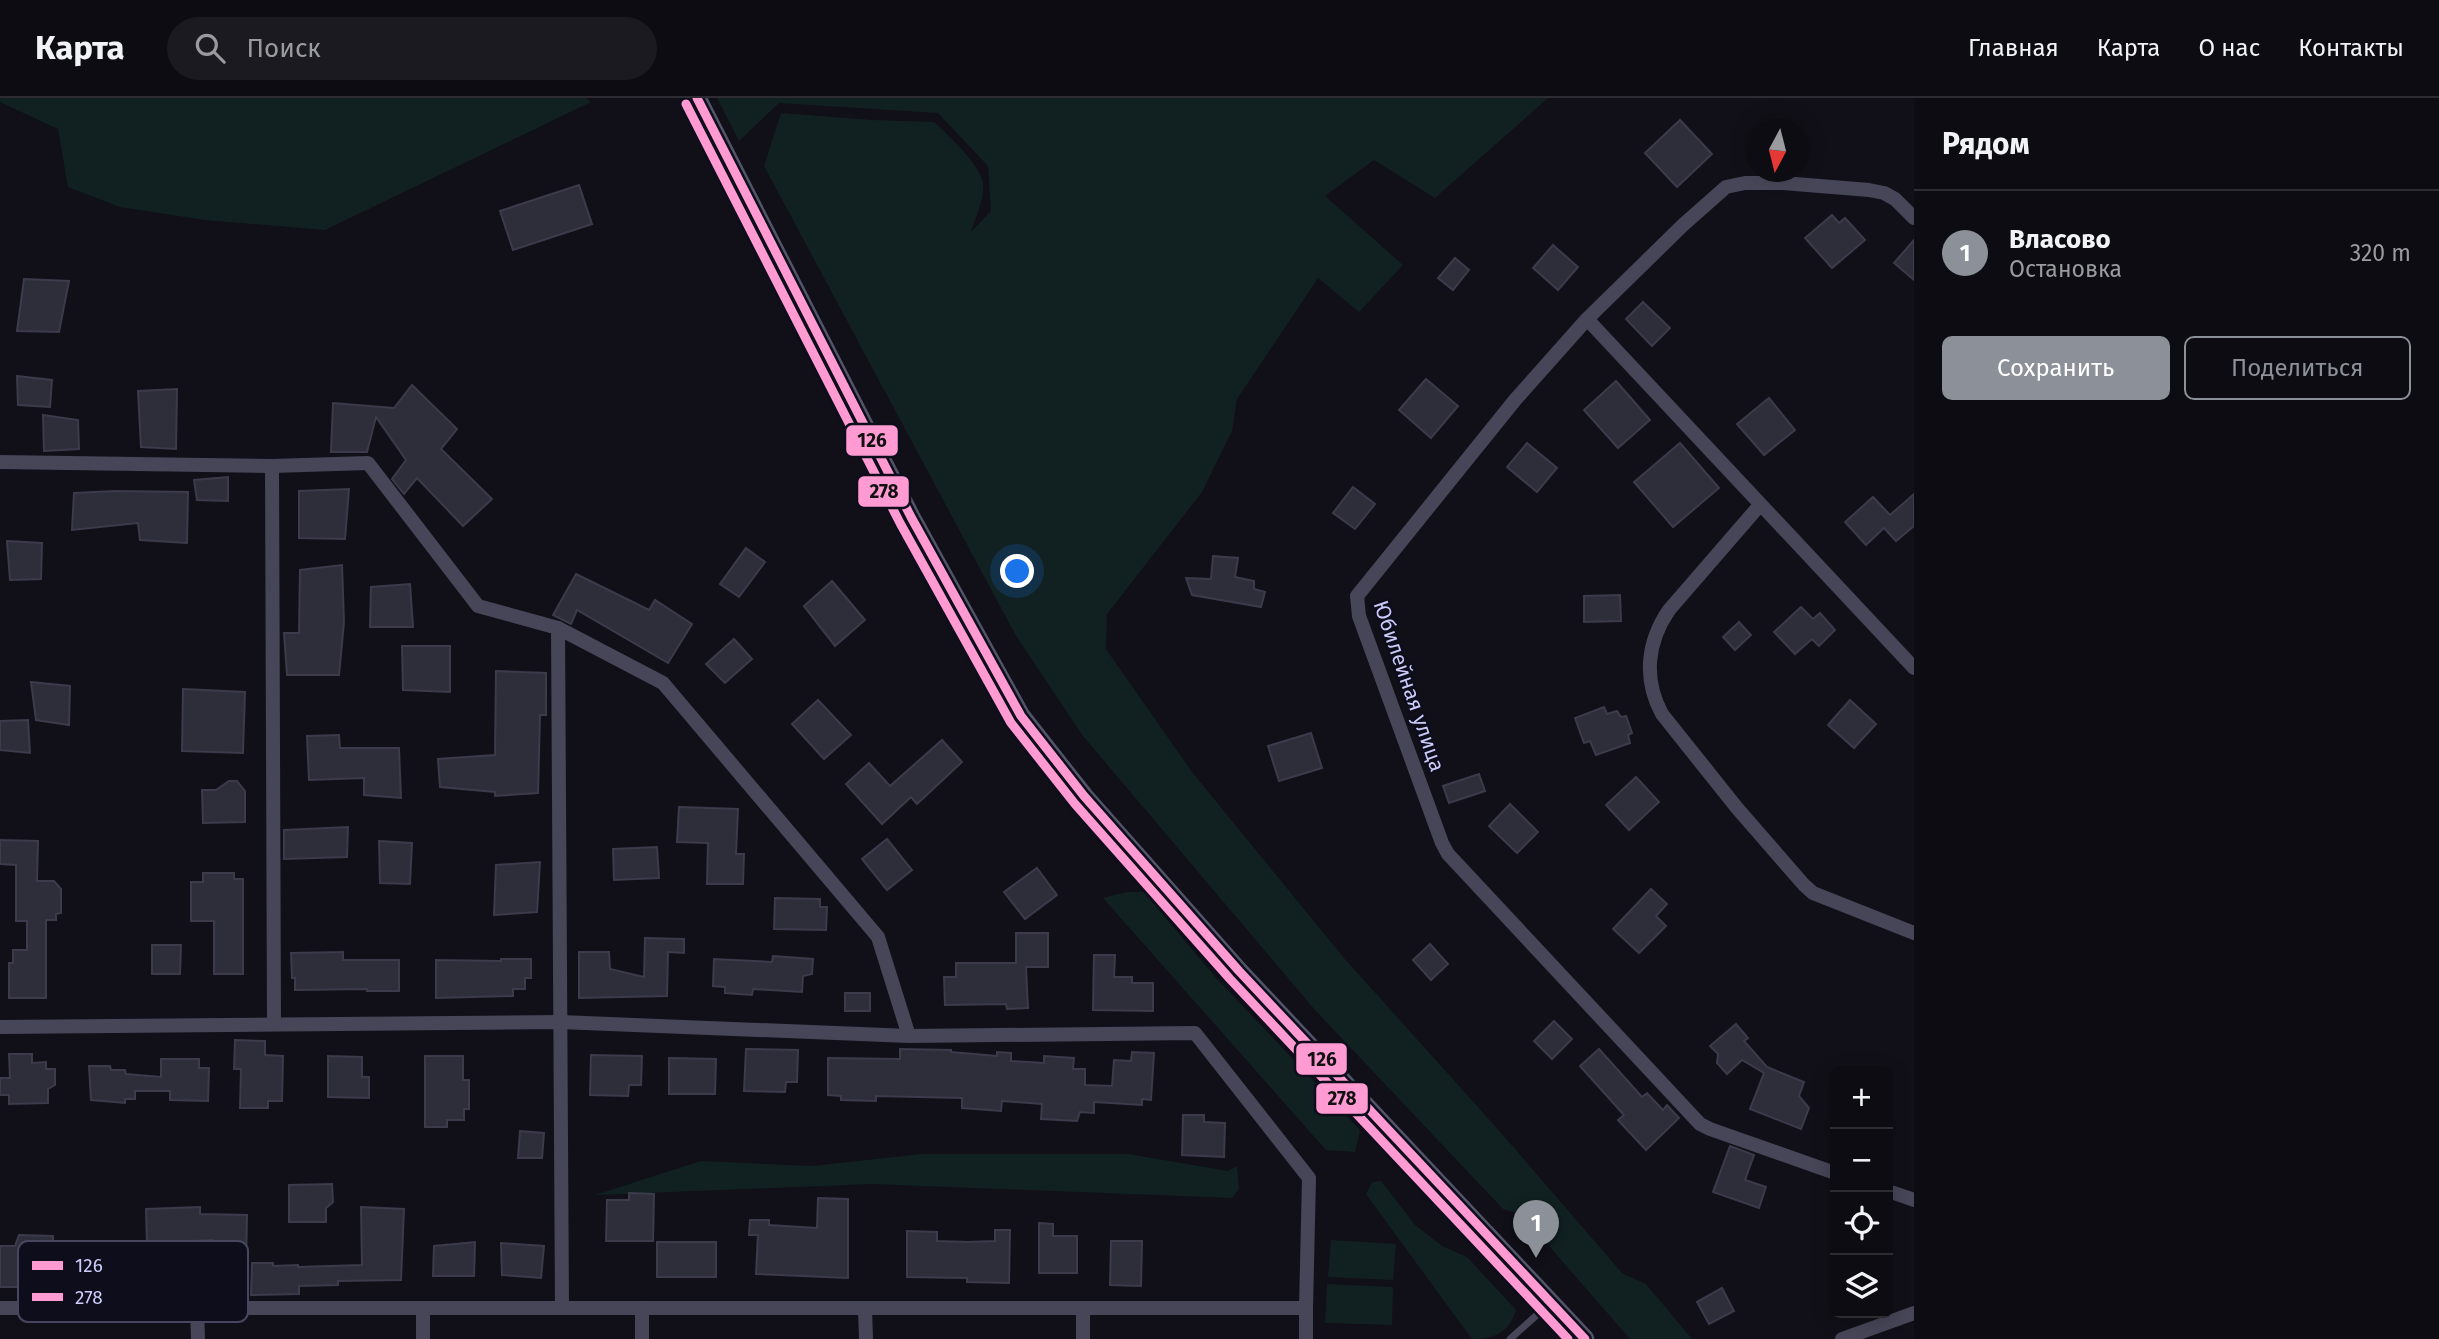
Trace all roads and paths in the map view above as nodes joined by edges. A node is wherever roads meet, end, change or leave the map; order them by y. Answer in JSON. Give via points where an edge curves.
{"nodes":[{"id":1,"x":697,"y":98,"type":"edge"},
{"id":2,"x":1912,"y":210,"type":"edge"},
{"id":3,"x":1587,"y":319,"type":"junction"},
{"id":4,"x":0,"y":462,"type":"edge"},
{"id":5,"x":272,"y":466,"type":"junction"},
{"id":6,"x":1760,"y":505,"type":"junction"},
{"id":7,"x":558,"y":628,"type":"junction"},
{"id":8,"x":1914,"y":668,"type":"edge"},
{"id":9,"x":1914,"y":933,"type":"edge"},
{"id":10,"x":561,"y":1022,"type":"junction"},
{"id":11,"x":274,"y":1023,"type":"junction"},
{"id":12,"x":0,"y":1027,"type":"edge"},
{"id":13,"x":909,"y":1036,"type":"junction"},
{"id":14,"x":1830,"y":1171,"type":"edge"},
{"id":15,"x":1891,"y":1192,"type":"edge"},
{"id":16,"x":1914,"y":1200,"type":"edge"},
{"id":17,"x":1551,"y":1302,"type":"junction"},
{"id":18,"x":0,"y":1308,"type":"edge"},
{"id":19,"x":18,"y":1308,"type":"edge"},
{"id":20,"x":562,"y":1308,"type":"junction"},
{"id":21,"x":866,"y":1308,"type":"junction"},
{"id":22,"x":1083,"y":1308,"type":"junction"},
{"id":23,"x":1306,"y":1308,"type":"junction"},
{"id":24,"x":248,"y":1309,"type":"edge"},
{"id":25,"x":423,"y":1309,"type":"junction"},
{"id":26,"x":642,"y":1310,"type":"junction"},
{"id":27,"x":1914,"y":1312,"type":"edge"},
{"id":28,"x":423,"y":1339,"type":"edge"},
{"id":29,"x":642,"y":1339,"type":"edge"},
{"id":30,"x":866,"y":1339,"type":"edge"},
{"id":31,"x":1083,"y":1339,"type":"edge"},
{"id":32,"x":1306,"y":1339,"type":"edge"},
{"id":33,"x":1510,"y":1339,"type":"edge"},
{"id":34,"x":1585,"y":1339,"type":"edge"},
{"id":35,"x":1842,"y":1339,"type":"edge"}],
"edges":[{"from":1,"to":17,"type":"main road","via":[[911,517],[1021,716],[1084,796],[1239,971]]},
{"from":2,"to":3,"type":"street","name":"Юбилейная улица","via":[[1884,192],[1737,183],[1726,187],[1683,225]]},
{"from":3,"to":6,"type":"street"},
{"from":3,"to":14,"type":"street","name":"Юбилейная улица","via":[[1515,400],[1357,596],[1359,616],[1448,854],[1700,1124]]},
{"from":4,"to":5,"type":"street"},
{"from":5,"to":7,"type":"street","via":[[368,463],[478,606]]},
{"from":5,"to":11,"type":"street"},
{"from":6,"to":8,"type":"street"},
{"from":6,"to":9,"type":"street","via":[[1658,625],[1649,673],[1655,701],[1737,808],[1804,885],[1813,893]]},
{"from":7,"to":10,"type":"street"},
{"from":7,"to":13,"type":"street","via":[[663,683],[720,748],[878,937]]},
{"from":10,"to":11,"type":"street"},
{"from":10,"to":13,"type":"street"},
{"from":10,"to":20,"type":"street"},
{"from":11,"to":12,"type":"street"},
{"from":13,"to":23,"type":"street","via":[[1195,1033],[1309,1178]]},
{"from":15,"to":16,"type":"street"},
{"from":17,"to":33,"type":"lane"},
{"from":17,"to":34,"type":"main road"},
{"from":18,"to":19,"type":"street"},
{"from":20,"to":25,"type":"street"},
{"from":20,"to":26,"type":"street"},
{"from":21,"to":22,"type":"street"},
{"from":21,"to":26,"type":"street"},
{"from":21,"to":30,"type":"street"},
{"from":22,"to":23,"type":"street"},
{"from":22,"to":31,"type":"street"},
{"from":23,"to":32,"type":"street"},
{"from":24,"to":25,"type":"street"},
{"from":25,"to":28,"type":"street"},
{"from":26,"to":29,"type":"street"},
{"from":27,"to":35,"type":"street"}]}
